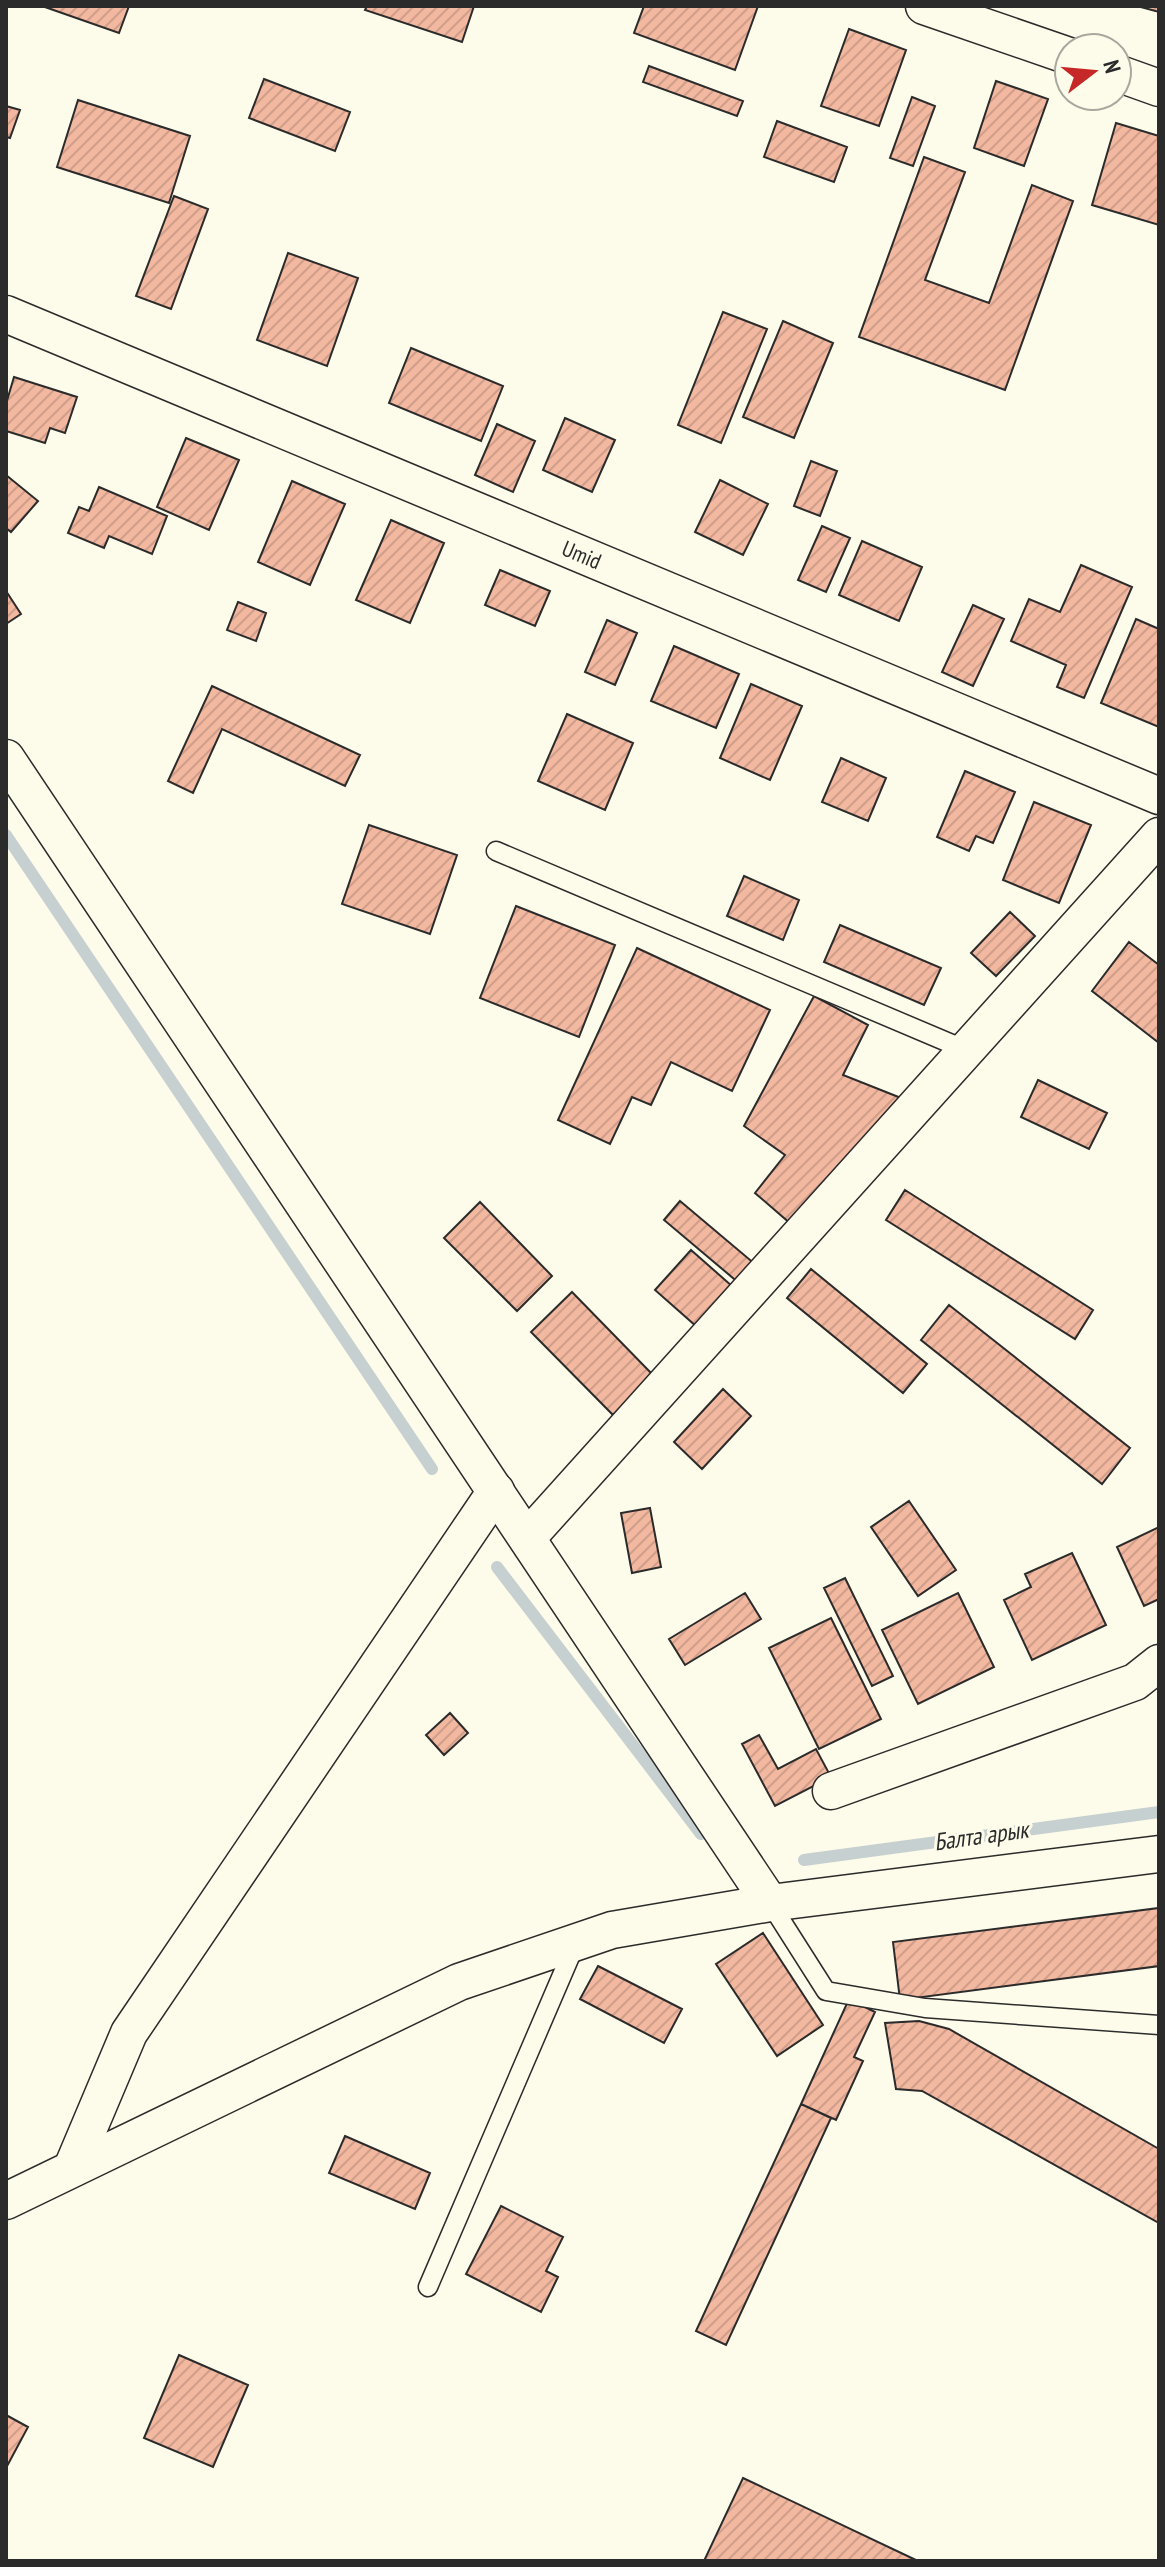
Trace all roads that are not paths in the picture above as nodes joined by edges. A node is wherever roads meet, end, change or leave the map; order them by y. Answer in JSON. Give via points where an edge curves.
{"nodes":[{"id":1,"x":924,"y":6,"type":"edge"},
{"id":2,"x":1053,"y":50,"type":"edge"},
{"id":3,"x":1133,"y":79,"type":"edge"},
{"id":4,"x":1159,"y":88,"type":"edge"},
{"id":5,"x":6,"y":314,"type":"edge"},
{"id":6,"x":6,"y":758,"type":"edge"},
{"id":7,"x":1159,"y":796,"type":"edge"},
{"id":8,"x":1159,"y":836,"type":"edge"},
{"id":9,"x":496,"y":851,"type":"dead end"},
{"id":10,"x":966,"y":1050,"type":"junction"},
{"id":11,"x":496,"y":1491,"type":"junction"},
{"id":12,"x":528,"y":1537,"type":"junction"},
{"id":13,"x":1159,"y":1663,"type":"edge"},
{"id":14,"x":831,"y":1791,"type":"dead end"},
{"id":15,"x":1159,"y":1854,"type":"edge"},
{"id":16,"x":770,"y":1903,"type":"junction"},
{"id":17,"x":576,"y":1942,"type":"junction"},
{"id":18,"x":1159,"y":2025,"type":"edge"},
{"id":19,"x":72,"y":2168,"type":"junction"},
{"id":20,"x":6,"y":2201,"type":"edge"},
{"id":21,"x":428,"y":2287,"type":"dead end"}],
"edges":[{"from":1,"to":2,"type":"street"},
{"from":3,"to":4,"type":"street"},
{"from":5,"to":7,"type":"street","name":"Umid"},
{"from":6,"to":11,"type":"street"},
{"from":8,"to":10,"type":"street"},
{"from":9,"to":10,"type":"lane"},
{"from":10,"to":12,"type":"street"},
{"from":11,"to":12,"type":"street"},
{"from":11,"to":19,"type":"street","via":[[129,2033]]},
{"from":12,"to":16,"type":"street"},
{"from":13,"to":14,"type":"street","via":[[1135,1682]]},
{"from":15,"to":16,"type":"street"},
{"from":16,"to":17,"type":"street","via":[[612,1930]]},
{"from":16,"to":18,"type":"lane","via":[[826,1991],[925,2008]]},
{"from":17,"to":19,"type":"street","via":[[459,1982]]},
{"from":17,"to":21,"type":"lane"},
{"from":19,"to":20,"type":"street"}]}
